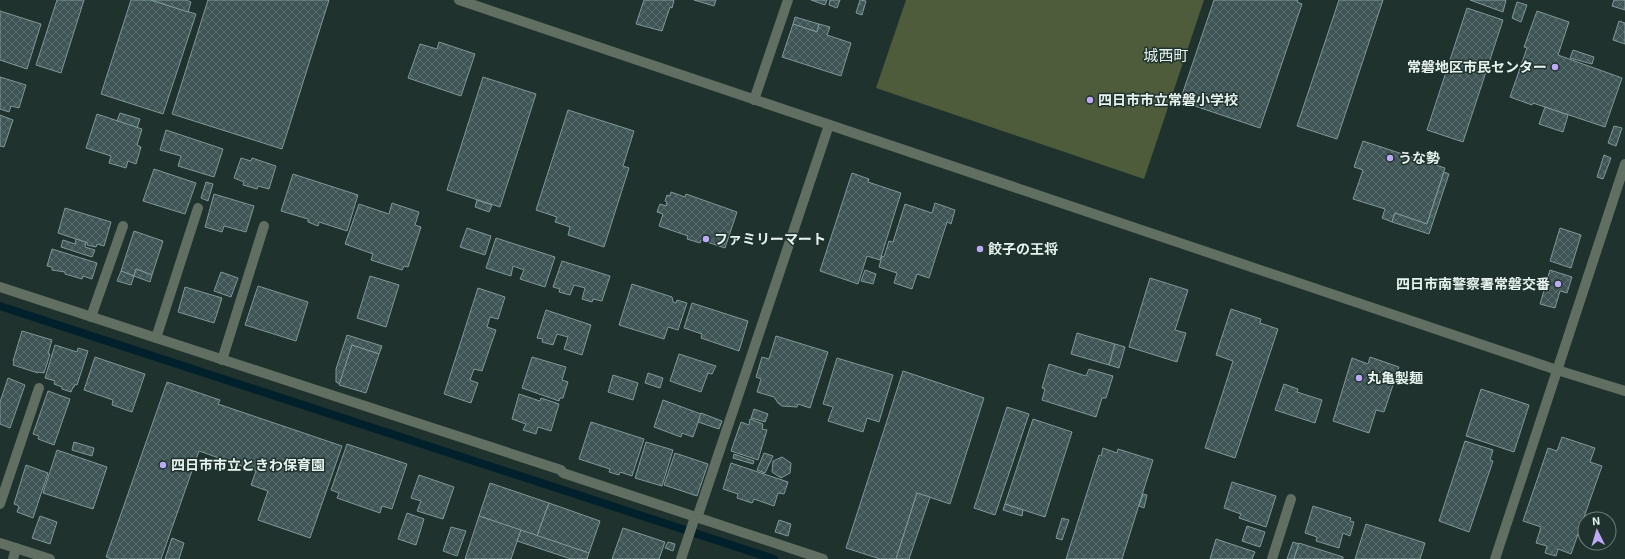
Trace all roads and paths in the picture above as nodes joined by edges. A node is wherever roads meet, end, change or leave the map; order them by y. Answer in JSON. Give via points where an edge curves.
{"nodes":[{"id":1,"x":459,"y":0,"type":"edge"},
{"id":2,"x":788,"y":0,"type":"edge"},
{"id":3,"x":754,"y":100,"type":"junction"},
{"id":4,"x":829,"y":124,"type":"junction"},
{"id":5,"x":1625,"y":164,"type":"edge"},
{"id":6,"x":198,"y":208,"type":"dead end"},
{"id":7,"x":123,"y":226,"type":"dead end"},
{"id":8,"x":264,"y":226,"type":"dead end"},
{"id":9,"x":0,"y":287,"type":"edge"},
{"id":10,"x":92,"y":317,"type":"junction"},
{"id":11,"x":156,"y":338,"type":"junction"},
{"id":12,"x":222,"y":360,"type":"junction"},
{"id":13,"x":1557,"y":370,"type":"junction"},
{"id":14,"x":39,"y":388,"type":"dead end"},
{"id":15,"x":1625,"y":391,"type":"edge"},
{"id":16,"x":1291,"y":499,"type":"dead end"},
{"id":17,"x":0,"y":504,"type":"edge"},
{"id":18,"x":696,"y":518,"type":"junction"},
{"id":19,"x":0,"y":542,"type":"edge"},
{"id":20,"x":16,"y":548,"type":"junction"},
{"id":21,"x":13,"y":559,"type":"edge"},
{"id":22,"x":50,"y":559,"type":"edge"},
{"id":23,"x":681,"y":559,"type":"edge"},
{"id":24,"x":823,"y":559,"type":"edge"},
{"id":25,"x":1272,"y":559,"type":"edge"},
{"id":26,"x":1496,"y":559,"type":"edge"}],
"edges":[{"from":1,"to":3,"type":"street"},
{"from":2,"to":3,"type":"street"},
{"from":3,"to":4,"type":"street"},
{"from":4,"to":13,"type":"street"},
{"from":4,"to":18,"type":"street"},
{"from":5,"to":13,"type":"street"},
{"from":6,"to":11,"type":"street"},
{"from":7,"to":10,"type":"street"},
{"from":8,"to":12,"type":"street"},
{"from":9,"to":10,"type":"street"},
{"from":10,"to":11,"type":"street"},
{"from":11,"to":12,"type":"street"},
{"from":12,"to":18,"type":"street","via":[[561,470],[563,473]]},
{"from":13,"to":15,"type":"street"},
{"from":13,"to":26,"type":"street"},
{"from":14,"to":17,"type":"street"},
{"from":16,"to":25,"type":"street"},
{"from":18,"to":23,"type":"street"},
{"from":18,"to":24,"type":"street"},
{"from":19,"to":20,"type":"street"},
{"from":20,"to":21,"type":"street"},
{"from":20,"to":22,"type":"street"}]}
